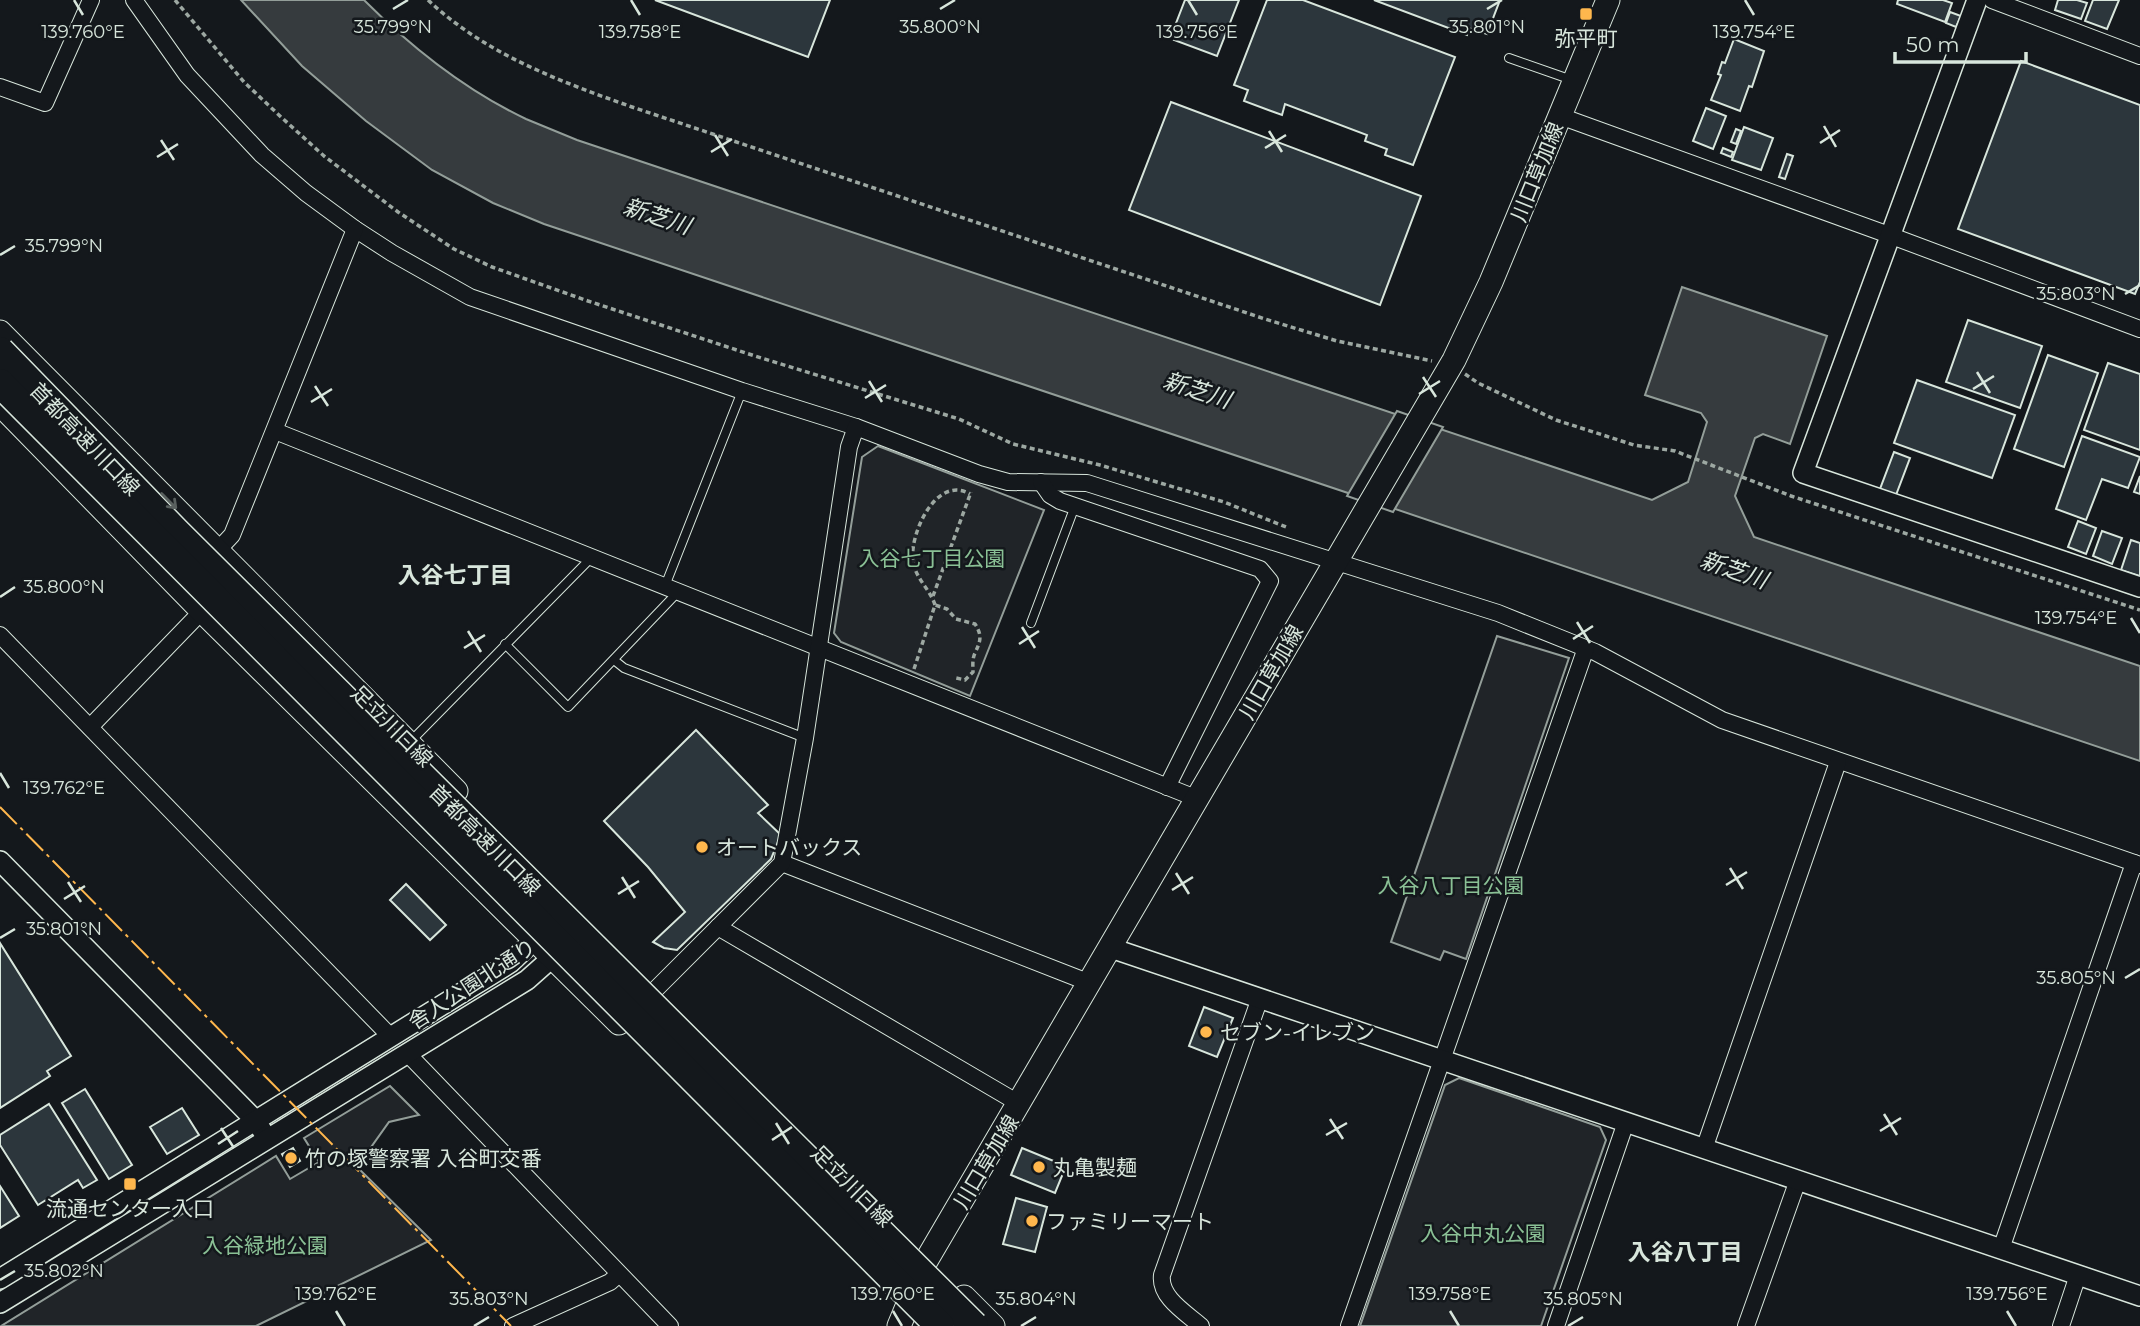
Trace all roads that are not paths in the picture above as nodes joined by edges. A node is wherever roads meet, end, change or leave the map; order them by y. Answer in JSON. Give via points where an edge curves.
{"nodes":[{"id":1,"x":91,"y":0,"type":"edge"},
{"id":2,"x":134,"y":0,"type":"edge"},
{"id":3,"x":1608,"y":0,"type":"edge"},
{"id":4,"x":1977,"y":0,"type":"edge"},
{"id":5,"x":1992,"y":0,"type":"edge"},
{"id":6,"x":2140,"y":56,"type":"edge"},
{"id":7,"x":1509,"y":58,"type":"dead end"},
{"id":8,"x":1574,"y":81,"type":"junction"},
{"id":9,"x":0,"y":86,"type":"edge"},
{"id":10,"x":1560,"y":116,"type":"junction"},
{"id":11,"x":355,"y":229,"type":"junction"},
{"id":12,"x":1889,"y":235,"type":"junction"},
{"id":13,"x":2140,"y":329,"type":"edge"},
{"id":14,"x":0,"y":332,"type":"edge"},
{"id":15,"x":0,"y":351,"type":"edge"},
{"id":16,"x":0,"y":383,"type":"edge"},
{"id":17,"x":742,"y":391,"type":"junction"},
{"id":18,"x":0,"y":404,"type":"edge"},
{"id":19,"x":856,"y":427,"type":"junction"},
{"id":20,"x":275,"y":431,"type":"junction"},
{"id":21,"x":1041,"y":482,"type":"junction"},
{"id":22,"x":1075,"y":506,"type":"junction"},
{"id":23,"x":218,"y":550,"type":"junction"},
{"id":24,"x":1341,"y":551,"type":"junction"},
{"id":25,"x":591,"y":558,"type":"junction"},
{"id":26,"x":2140,"y":587,"type":"edge"},
{"id":27,"x":671,"y":589,"type":"junction"},
{"id":28,"x":202,"y":611,"type":"junction"},
{"id":29,"x":1031,"y":623,"type":"dead end"},
{"id":30,"x":0,"y":635,"type":"edge"},
{"id":31,"x":505,"y":645,"type":"junction"},
{"id":32,"x":1586,"y":648,"type":"junction"},
{"id":33,"x":818,"y":649,"type":"junction"},
{"id":34,"x":614,"y":660,"type":"junction"},
{"id":35,"x":90,"y":727,"type":"junction"},
{"id":36,"x":805,"y":738,"type":"junction"},
{"id":37,"x":408,"y":743,"type":"junction"},
{"id":38,"x":1838,"y":762,"type":"junction"},
{"id":39,"x":1167,"y":787,"type":"junction"},
{"id":40,"x":1198,"y":799,"type":"junction"},
{"id":41,"x":0,"y":861,"type":"edge"},
{"id":42,"x":782,"y":863,"type":"junction"},
{"id":43,"x":2137,"y":864,"type":"edge"},
{"id":44,"x":579,"y":914,"type":"junction"},
{"id":45,"x":718,"y":927,"type":"junction"},
{"id":46,"x":535,"y":941,"type":"junction"},
{"id":47,"x":1111,"y":948,"type":"junction"},
{"id":48,"x":553,"y":958,"type":"junction"},
{"id":49,"x":1090,"y":983,"type":"junction"},
{"id":50,"x":655,"y":990,"type":"junction"},
{"id":51,"x":1260,"y":998,"type":"junction"},
{"id":52,"x":391,"y":1037,"type":"junction"},
{"id":53,"x":407,"y":1053,"type":"junction"},
{"id":54,"x":1442,"y":1060,"type":"junction"},
{"id":55,"x":1020,"y":1104,"type":"junction"},
{"id":56,"x":256,"y":1121,"type":"junction"},
{"id":57,"x":1626,"y":1122,"type":"junction"},
{"id":58,"x":268,"y":1139,"type":"junction"},
{"id":59,"x":1704,"y":1149,"type":"junction"},
{"id":60,"x":1798,"y":1180,"type":"junction"},
{"id":61,"x":2001,"y":1249,"type":"junction"},
{"id":62,"x":926,"y":1261,"type":"junction"},
{"id":63,"x":619,"y":1274,"type":"junction"},
{"id":64,"x":2078,"y":1275,"type":"junction"},
{"id":65,"x":0,"y":1279,"type":"edge"},
{"id":66,"x":2140,"y":1296,"type":"edge"},
{"id":67,"x":0,"y":1303,"type":"edge"},
{"id":68,"x":903,"y":1317,"type":"edge"},
{"id":69,"x":1749,"y":1325,"type":"edge"},
{"id":70,"x":513,"y":1326,"type":"edge"},
{"id":71,"x":670,"y":1326,"type":"edge"},
{"id":72,"x":923,"y":1326,"type":"edge"},
{"id":73,"x":940,"y":1326,"type":"edge"},
{"id":74,"x":974,"y":1326,"type":"edge"},
{"id":75,"x":993,"y":1326,"type":"edge"},
{"id":76,"x":1201,"y":1326,"type":"edge"},
{"id":77,"x":1349,"y":1326,"type":"edge"},
{"id":78,"x":1556,"y":1326,"type":"edge"},
{"id":79,"x":2060,"y":1326,"type":"edge"}],
"edges":[{"from":1,"to":9,"type":"street","via":[[44,103]]},
{"from":2,"to":11,"type":"street","via":[[187,75],[223,116],[306,193]]},
{"from":3,"to":8,"type":"main road","name":"川口草加線"},
{"from":4,"to":12,"type":"street"},
{"from":5,"to":6,"type":"street"},
{"from":7,"to":8,"type":"lane"},
{"from":8,"to":10,"type":"main road","name":"川口草加線"},
{"from":10,"to":12,"type":"street"},
{"from":10,"to":24,"type":"main road","name":"川口草加線","via":[[1491,282],[1445,374]]},
{"from":11,"to":17,"type":"street","via":[[470,297]]},
{"from":11,"to":20,"type":"street"},
{"from":12,"to":13,"type":"street"},
{"from":12,"to":26,"type":"street","via":[[1803,474]]},
{"from":14,"to":23,"type":"main road","name":"足立川口線","one_way":true},
{"from":15,"to":74,"type":"highway","name":"首都高速川口線","bridge":true},
{"from":16,"to":73,"type":"highway","name":"首都高速川口線","bridge":true},
{"from":17,"to":19,"type":"street"},
{"from":17,"to":27,"type":"lane"},
{"from":18,"to":28,"type":"main road"},
{"from":19,"to":21,"type":"street","via":[[979,474],[1008,482]]},
{"from":19,"to":33,"type":"street","via":[[849,447]]},
{"from":20,"to":23,"type":"street","via":[[232,535]]},
{"from":20,"to":25,"type":"street"},
{"from":21,"to":22,"type":"street","via":[[1050,495]]},
{"from":21,"to":24,"type":"street","via":[[1087,483]]},
{"from":22,"to":29,"type":"lane"},
{"from":22,"to":39,"type":"street","via":[[1260,569],[1270,581]]},
{"from":23,"to":37,"type":"main road","name":"足立川口線"},
{"from":24,"to":32,"type":"street"},
{"from":24,"to":40,"type":"main road","name":"川口草加線"},
{"from":25,"to":27,"type":"street"},
{"from":25,"to":31,"type":"lane"},
{"from":27,"to":33,"type":"street"},
{"from":27,"to":34,"type":"lane"},
{"from":28,"to":35,"type":"street"},
{"from":28,"to":46,"type":"main road"},
{"from":30,"to":35,"type":"street"},
{"from":31,"to":34,"type":"lane","via":[[568,707]]},
{"from":31,"to":37,"type":"lane"},
{"from":32,"to":38,"type":"street","via":[[1722,720]]},
{"from":32,"to":54,"type":"street"},
{"from":33,"to":36,"type":"street"},
{"from":33,"to":39,"type":"street"},
{"from":34,"to":36,"type":"lane"},
{"from":35,"to":52,"type":"street"},
{"from":36,"to":42,"type":"street"},
{"from":37,"to":44,"type":"main road","name":"足立川口線"},
{"from":38,"to":43,"type":"street"},
{"from":38,"to":59,"type":"street"},
{"from":39,"to":40,"type":"street"},
{"from":40,"to":47,"type":"main road","name":"川口草加線"},
{"from":41,"to":56,"type":"street"},
{"from":42,"to":45,"type":"street"},
{"from":42,"to":49,"type":"street"},
{"from":43,"to":61,"type":"street"},
{"from":44,"to":46,"type":"street","name":"舎人公園北通り","via":[[555,920]]},
{"from":44,"to":48,"type":"street","name":"舎人公園北通り","via":[[573,938]]},
{"from":44,"to":50,"type":"main road","name":"足立川口線"},
{"from":45,"to":50,"type":"street"},
{"from":45,"to":55,"type":"street"},
{"from":46,"to":48,"type":"main road"},
{"from":46,"to":52,"type":"street","name":"舎人公園北通り","via":[[510,963]]},
{"from":47,"to":49,"type":"main road","name":"川口草加線"},
{"from":47,"to":51,"type":"street"},
{"from":48,"to":53,"type":"street","name":"舎人公園北通り","via":[[527,980]]},
{"from":48,"to":68,"type":"main road"},
{"from":49,"to":55,"type":"main road","name":"川口草加線"},
{"from":50,"to":62,"type":"main road","name":"足立川口線"},
{"from":51,"to":54,"type":"street"},
{"from":51,"to":76,"type":"street","via":[[1161,1275],[1164,1292]]},
{"from":52,"to":56,"type":"street","name":"舎人公園北通り"},
{"from":53,"to":58,"type":"street","name":"舎人公園北通り"},
{"from":53,"to":63,"type":"street"},
{"from":54,"to":57,"type":"street"},
{"from":54,"to":77,"type":"street"},
{"from":55,"to":62,"type":"main road","name":"川口草加線"},
{"from":56,"to":58,"type":"street"},
{"from":56,"to":65,"type":"street","name":"舎人公園北通り"},
{"from":57,"to":59,"type":"street"},
{"from":57,"to":78,"type":"street"},
{"from":58,"to":67,"type":"street","name":"舎人公園北通り"},
{"from":59,"to":60,"type":"street"},
{"from":60,"to":61,"type":"street"},
{"from":60,"to":69,"type":"street"},
{"from":61,"to":64,"type":"street"},
{"from":62,"to":68,"type":"main road","name":"川口草加線"},
{"from":62,"to":75,"type":"main road","name":"足立川口線"},
{"from":63,"to":70,"type":"street"},
{"from":63,"to":71,"type":"street"},
{"from":64,"to":66,"type":"street"},
{"from":64,"to":79,"type":"street"},
{"from":68,"to":72,"type":"main road"}]}
